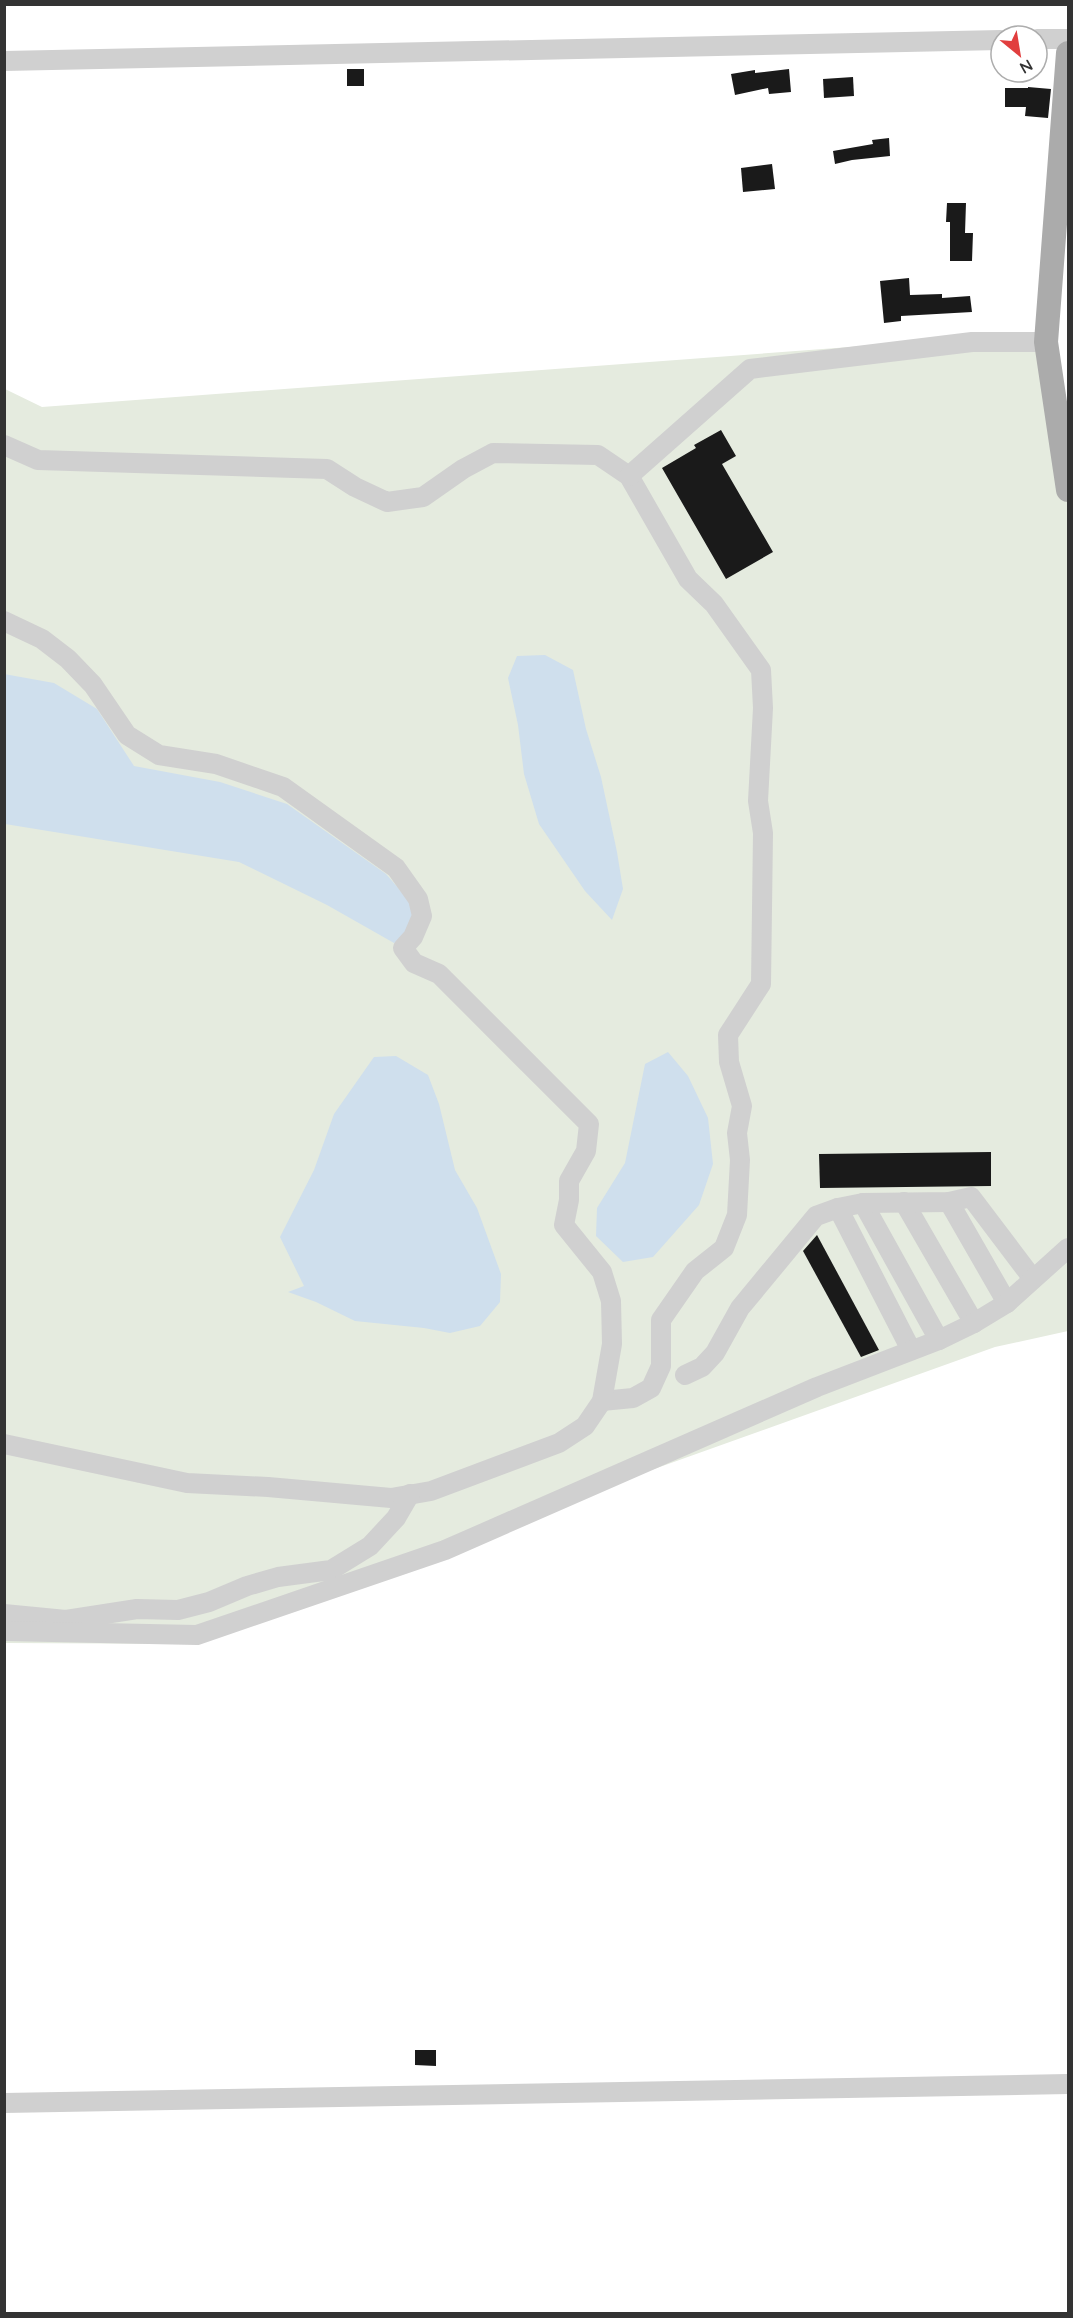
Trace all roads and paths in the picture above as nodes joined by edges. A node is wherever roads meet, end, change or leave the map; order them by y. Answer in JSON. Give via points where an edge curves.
{"nodes":[{"id":1,"x":1049,"y":39,"type":"edge"},
{"id":2,"x":1068,"y":39,"type":"edge"},
{"id":3,"x":989,"y":40,"type":"edge"},
{"id":4,"x":1068,"y":52,"type":"edge"},
{"id":5,"x":4,"y":61,"type":"edge"},
{"id":6,"x":1046,"y":342,"type":"junction"},
{"id":7,"x":4,"y":445,"type":"edge"},
{"id":8,"x":629,"y":476,"type":"junction"},
{"id":9,"x":1068,"y":490,"type":"edge"},
{"id":10,"x":4,"y":621,"type":"edge"},
{"id":11,"x":904,"y":1202,"type":"junction"},
{"id":12,"x":949,"y":1202,"type":"junction"},
{"id":13,"x":863,"y":1203,"type":"junction"},
{"id":14,"x":838,"y":1208,"type":"junction"},
{"id":15,"x":1068,"y":1248,"type":"edge"},
{"id":16,"x":1033,"y":1279,"type":"junction"},
{"id":17,"x":1007,"y":1303,"type":"junction"},
{"id":18,"x":974,"y":1323,"type":"junction"},
{"id":19,"x":939,"y":1340,"type":"junction"},
{"id":20,"x":911,"y":1350,"type":"junction"},
{"id":21,"x":661,"y":1366,"type":"junction"},
{"id":22,"x":685,"y":1375,"type":"junction"},
{"id":23,"x":651,"y":1388,"type":"junction"},
{"id":24,"x":602,"y":1401,"type":"junction"},
{"id":25,"x":4,"y":1444,"type":"edge"},
{"id":26,"x":410,"y":1494,"type":"junction"},
{"id":27,"x":4,"y":1614,"type":"edge"},
{"id":28,"x":4,"y":1631,"type":"edge"},
{"id":29,"x":1068,"y":2084,"type":"edge"},
{"id":30,"x":4,"y":2103,"type":"edge"}],
"edges":[{"from":1,"to":2,"type":"street"},
{"from":3,"to":5,"type":"street"},
{"from":4,"to":6,"type":"main road"},
{"from":6,"to":8,"type":"street","via":[[972,342],[750,369]]},
{"from":6,"to":9,"type":"main road"},
{"from":7,"to":8,"type":"street","via":[[38,460],[327,469],[387,502],[423,497],[493,453],[598,455]]},
{"from":8,"to":21,"type":"street","via":[[688,579],[714,604],[761,670],[763,708],[758,801],[763,833],[761,984],[728,1035],[729,1062],[742,1106],[737,1133],[737,1215],[723,1248],[694,1271],[661,1320]]},
{"from":10,"to":24,"type":"street","via":[[42,639],[68,659],[93,685],[128,735],[159,755],[216,764],[283,786],[396,868],[418,899],[422,916],[403,948],[414,963],[439,974],[589,1124],[586,1151],[570,1181],[564,1225],[602,1272],[611,1301],[612,1344]]},
{"from":11,"to":12,"type":"street"},
{"from":11,"to":13,"type":"street"},
{"from":11,"to":18,"type":"street"},
{"from":12,"to":16,"type":"street","via":[[971,1197]]},
{"from":12,"to":17,"type":"street"},
{"from":13,"to":14,"type":"street"},
{"from":13,"to":19,"type":"street"},
{"from":14,"to":20,"type":"street"},
{"from":14,"to":22,"type":"street","via":[[816,1216],[740,1308],[715,1353],[702,1367]]},
{"from":15,"to":16,"type":"street"},
{"from":16,"to":17,"type":"street"},
{"from":17,"to":18,"type":"street"},
{"from":18,"to":19,"type":"street"},
{"from":19,"to":20,"type":"street"},
{"from":20,"to":28,"type":"street","via":[[817,1387],[445,1550],[197,1635]]},
{"from":21,"to":22,"type":"street"},
{"from":21,"to":23,"type":"street"},
{"from":22,"to":23,"type":"street"},
{"from":23,"to":24,"type":"street","via":[[633,1398]]},
{"from":24,"to":26,"type":"street","via":[[585,1426],[559,1443],[431,1491]]},
{"from":25,"to":26,"type":"street","via":[[187,1483],[392,1498]]},
{"from":26,"to":27,"type":"street","via":[[396,1518],[370,1546],[331,1570],[278,1577],[178,1610],[138,1609],[66,1620]]},
{"from":29,"to":30,"type":"street"}]}
